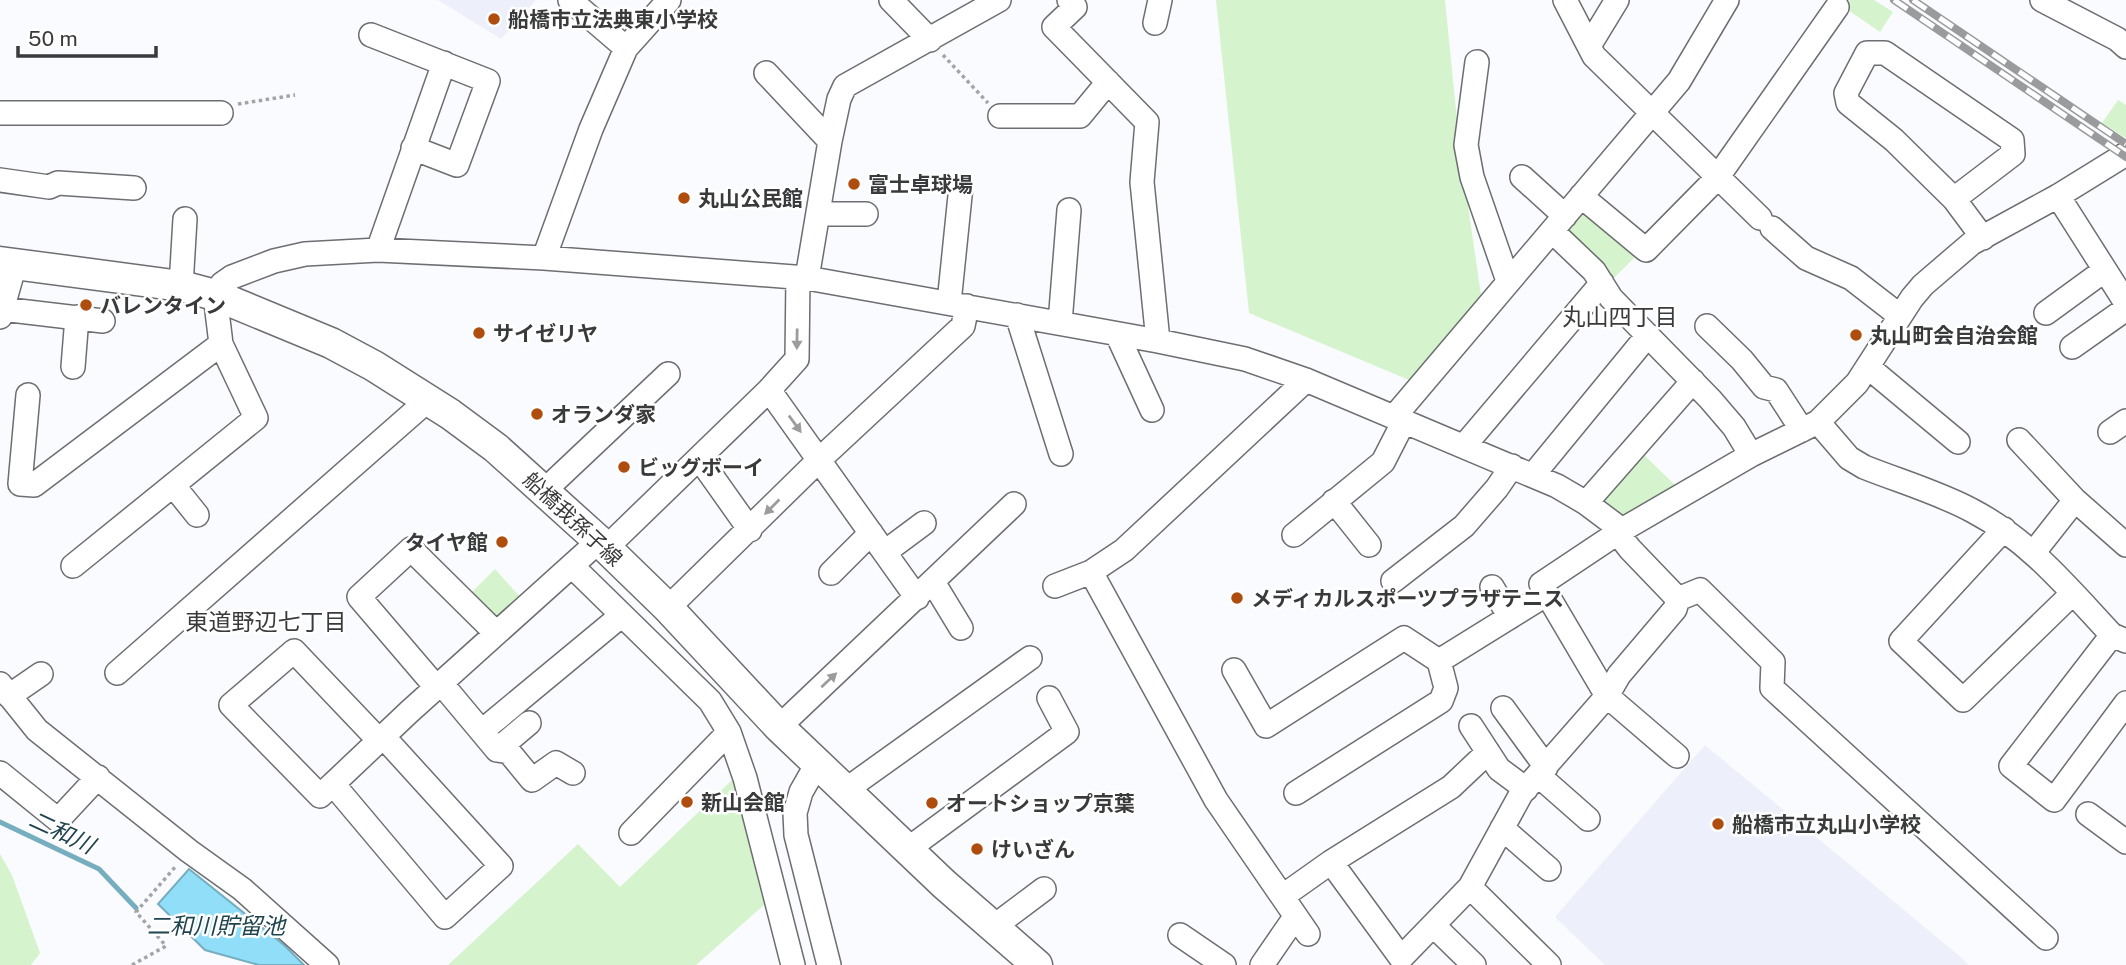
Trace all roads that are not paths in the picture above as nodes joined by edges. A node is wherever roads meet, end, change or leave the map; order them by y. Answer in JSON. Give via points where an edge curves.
{"nodes":[{"id":1,"x":570,"y":0,"type":"edge"},
{"id":2,"x":669,"y":0,"type":"edge"},
{"id":3,"x":891,"y":0,"type":"edge"},
{"id":4,"x":998,"y":0,"type":"edge"},
{"id":5,"x":1069,"y":0,"type":"edge"},
{"id":6,"x":1160,"y":0,"type":"edge"},
{"id":7,"x":1564,"y":0,"type":"edge"},
{"id":8,"x":1617,"y":0,"type":"edge"},
{"id":9,"x":1727,"y":0,"type":"edge"},
{"id":10,"x":2042,"y":0,"type":"edge"},
{"id":11,"x":1837,"y":7,"type":"dead end"},
{"id":12,"x":1155,"y":23,"type":"dead end"},
{"id":13,"x":370,"y":35,"type":"dead end"},
{"id":14,"x":930,"y":40,"type":"junction"},
{"id":15,"x":1589,"y":46,"type":"junction"},
{"id":16,"x":2126,"y":47,"type":"edge"},
{"id":17,"x":626,"y":48,"type":"junction"},
{"id":18,"x":1477,"y":62,"type":"dead end"},
{"id":19,"x":444,"y":63,"type":"junction"},
{"id":20,"x":766,"y":73,"type":"dead end"},
{"id":21,"x":1108,"y":82,"type":"junction"},
{"id":22,"x":1653,"y":111,"type":"junction"},
{"id":23,"x":0,"y":113,"type":"edge"},
{"id":24,"x":221,"y":113,"type":"road end"},
{"id":25,"x":1000,"y":116,"type":"road end"},
{"id":26,"x":830,"y":141,"type":"junction"},
{"id":27,"x":413,"y":148,"type":"junction"},
{"id":28,"x":2126,"y":154,"type":"edge"},
{"id":29,"x":1522,"y":177,"type":"dead end"},
{"id":30,"x":1717,"y":178,"type":"junction"},
{"id":31,"x":0,"y":180,"type":"edge"},
{"id":32,"x":961,"y":186,"type":"dead end"},
{"id":33,"x":134,"y":188,"type":"dead end"},
{"id":34,"x":1581,"y":196,"type":"junction"},
{"id":35,"x":2058,"y":196,"type":"junction"},
{"id":36,"x":1954,"y":200,"type":"junction"},
{"id":37,"x":1069,"y":210,"type":"dead end"},
{"id":38,"x":819,"y":214,"type":"junction"},
{"id":39,"x":866,"y":214,"type":"dead end"},
{"id":40,"x":185,"y":219,"type":"dead end"},
{"id":41,"x":1561,"y":231,"type":"junction"},
{"id":42,"x":1983,"y":238,"type":"junction"},
{"id":43,"x":378,"y":250,"type":"junction"},
{"id":44,"x":544,"y":258,"type":"junction"},
{"id":45,"x":7,"y":263,"type":"edge"},
{"id":46,"x":803,"y":277,"type":"junction"},
{"id":47,"x":1508,"y":281,"type":"junction"},
{"id":48,"x":1602,"y":283,"type":"junction"},
{"id":49,"x":2118,"y":283,"type":"edge"},
{"id":50,"x":181,"y":286,"type":"junction"},
{"id":51,"x":215,"y":295,"type":"junction"},
{"id":52,"x":958,"y":304,"type":"junction"},
{"id":53,"x":2126,"y":309,"type":"edge"},
{"id":54,"x":1,"y":313,"type":"edge"},
{"id":55,"x":2046,"y":313,"type":"dead end"},
{"id":56,"x":1017,"y":315,"type":"junction"},
{"id":57,"x":1900,"y":316,"type":"junction"},
{"id":58,"x":77,"y":317,"type":"junction"},
{"id":59,"x":103,"y":321,"type":"dead end"},
{"id":60,"x":1060,"y":323,"type":"junction"},
{"id":61,"x":1707,"y":326,"type":"dead end"},
{"id":62,"x":1117,"y":334,"type":"junction"},
{"id":63,"x":1648,"y":335,"type":"junction"},
{"id":64,"x":1158,"y":341,"type":"junction"},
{"id":65,"x":220,"y":344,"type":"junction"},
{"id":66,"x":2072,"y":348,"type":"dead end"},
{"id":67,"x":73,"y":367,"type":"dead end"},
{"id":68,"x":1868,"y":367,"type":"junction"},
{"id":69,"x":668,"y":374,"type":"dead end"},
{"id":70,"x":1306,"y":380,"type":"junction"},
{"id":71,"x":1693,"y":381,"type":"junction"},
{"id":72,"x":769,"y":390,"type":"junction"},
{"id":73,"x":28,"y":395,"type":"dead end"},
{"id":74,"x":428,"y":400,"type":"junction"},
{"id":75,"x":1152,"y":410,"type":"dead end"},
{"id":76,"x":1399,"y":419,"type":"junction"},
{"id":77,"x":1810,"y":426,"type":"junction"},
{"id":78,"x":2019,"y":440,"type":"dead end"},
{"id":79,"x":1958,"y":442,"type":"dead end"},
{"id":80,"x":1464,"y":446,"type":"junction"},
{"id":81,"x":1060,"y":454,"type":"dead end"},
{"id":82,"x":1751,"y":454,"type":"junction"},
{"id":83,"x":699,"y":458,"type":"junction"},
{"id":84,"x":820,"y":459,"type":"junction"},
{"id":85,"x":1522,"y":471,"type":"junction"},
{"id":86,"x":173,"y":485,"type":"junction"},
{"id":87,"x":544,"y":491,"type":"junction"},
{"id":88,"x":2075,"y":500,"type":"junction"},
{"id":89,"x":1334,"y":501,"type":"junction"},
{"id":90,"x":1586,"y":503,"type":"junction"},
{"id":91,"x":1014,"y":504,"type":"dead end"},
{"id":92,"x":197,"y":515,"type":"dead end"},
{"id":93,"x":924,"y":523,"type":"dead end"},
{"id":94,"x":2004,"y":529,"type":"junction"},
{"id":95,"x":750,"y":530,"type":"junction"},
{"id":96,"x":1622,"y":530,"type":"junction"},
{"id":97,"x":871,"y":533,"type":"junction"},
{"id":98,"x":1294,"y":535,"type":"dead end"},
{"id":99,"x":602,"y":545,"type":"junction"},
{"id":100,"x":1369,"y":545,"type":"dead end"},
{"id":101,"x":2126,"y":545,"type":"edge"},
{"id":102,"x":885,"y":552,"type":"junction"},
{"id":103,"x":2034,"y":552,"type":"junction"},
{"id":104,"x":73,"y":566,"type":"dead end"},
{"id":105,"x":572,"y":566,"type":"junction"},
{"id":106,"x":1091,"y":572,"type":"junction"},
{"id":107,"x":831,"y":573,"type":"dead end"},
{"id":108,"x":1394,"y":581,"type":"dead end"},
{"id":109,"x":1055,"y":586,"type":"dead end"},
{"id":110,"x":1492,"y":587,"type":"dead end"},
{"id":111,"x":925,"y":590,"type":"junction"},
{"id":112,"x":2073,"y":593,"type":"junction"},
{"id":113,"x":1546,"y":594,"type":"junction"},
{"id":114,"x":1678,"y":599,"type":"junction"},
{"id":115,"x":668,"y":608,"type":"junction"},
{"id":116,"x":622,"y":614,"type":"junction"},
{"id":117,"x":1510,"y":617,"type":"junction"},
{"id":118,"x":961,"y":628,"type":"dead end"},
{"id":119,"x":496,"y":633,"type":"junction"},
{"id":120,"x":2119,"y":638,"type":"edge"},
{"id":121,"x":1030,"y":658,"type":"dead end"},
{"id":122,"x":1439,"y":661,"type":"junction"},
{"id":123,"x":1234,"y":670,"type":"dead end"},
{"id":124,"x":117,"y":673,"type":"dead end"},
{"id":125,"x":41,"y":674,"type":"dead end"},
{"id":126,"x":439,"y":685,"type":"junction"},
{"id":127,"x":5,"y":690,"type":"edge"},
{"id":128,"x":1607,"y":696,"type":"junction"},
{"id":129,"x":1049,"y":698,"type":"dead end"},
{"id":130,"x":2126,"y":703,"type":"edge"},
{"id":131,"x":1503,"y":708,"type":"dead end"},
{"id":132,"x":529,"y":723,"type":"dead end"},
{"id":133,"x":488,"y":726,"type":"dead end"},
{"id":134,"x":779,"y":726,"type":"junction"},
{"id":135,"x":1471,"y":726,"type":"dead end"},
{"id":136,"x":729,"y":732,"type":"junction"},
{"id":137,"x":381,"y":739,"type":"junction"},
{"id":138,"x":497,"y":750,"type":"junction"},
{"id":139,"x":1488,"y":752,"type":"junction"},
{"id":140,"x":1677,"y":757,"type":"dead end"},
{"id":141,"x":818,"y":762,"type":"junction"},
{"id":142,"x":0,"y":773,"type":"edge"},
{"id":143,"x":573,"y":773,"type":"dead end"},
{"id":144,"x":98,"y":777,"type":"junction"},
{"id":145,"x":1537,"y":777,"type":"junction"},
{"id":146,"x":333,"y":785,"type":"junction"},
{"id":147,"x":847,"y":789,"type":"junction"},
{"id":148,"x":1296,"y":793,"type":"dead end"},
{"id":149,"x":2088,"y":814,"type":"dead end"},
{"id":150,"x":1588,"y":819,"type":"dead end"},
{"id":151,"x":1502,"y":828,"type":"junction"},
{"id":152,"x":631,"y":833,"type":"dead end"},
{"id":153,"x":2126,"y":842,"type":"edge"},
{"id":154,"x":908,"y":849,"type":"junction"},
{"id":155,"x":1331,"y":862,"type":"junction"},
{"id":156,"x":1549,"y":869,"type":"dead end"},
{"id":157,"x":1470,"y":887,"type":"junction"},
{"id":158,"x":1044,"y":888,"type":"dead end"},
{"id":159,"x":1283,"y":896,"type":"junction"},
{"id":160,"x":1433,"y":925,"type":"junction"},
{"id":161,"x":992,"y":928,"type":"junction"},
{"id":162,"x":1180,"y":936,"type":"dead end"},
{"id":163,"x":2046,"y":938,"type":"dead end"},
{"id":164,"x":327,"y":965,"type":"edge"},
{"id":165,"x":793,"y":965,"type":"edge"},
{"id":166,"x":829,"y":965,"type":"edge"},
{"id":167,"x":1037,"y":965,"type":"edge"},
{"id":168,"x":1224,"y":965,"type":"edge"},
{"id":169,"x":1262,"y":965,"type":"edge"},
{"id":170,"x":1474,"y":965,"type":"edge"},
{"id":171,"x":1549,"y":965,"type":"edge"}],
"edges":[{"from":1,"to":17,"type":"street"},
{"from":2,"to":17,"type":"street"},
{"from":3,"to":14,"type":"street"},
{"from":4,"to":14,"type":"street"},
{"from":5,"to":21,"type":"street","via":[[1074,7],[1054,27]]},
{"from":6,"to":12,"type":"street"},
{"from":7,"to":15,"type":"street"},
{"from":8,"to":15,"type":"street"},
{"from":9,"to":22,"type":"street","via":[[1679,81]]},
{"from":10,"to":16,"type":"street"},
{"from":11,"to":30,"type":"street"},
{"from":13,"to":19,"type":"street"},
{"from":14,"to":26,"type":"street","via":[[845,86]]},
{"from":15,"to":22,"type":"street"},
{"from":17,"to":44,"type":"street"},
{"from":18,"to":47,"type":"street","via":[[1466,145],[1472,177]]},
{"from":19,"to":27,"type":"street"},
{"from":19,"to":27,"type":"street","via":[[488,80],[457,165]]},
{"from":20,"to":26,"type":"street"},
{"from":21,"to":25,"type":"street","via":[[1080,116]]},
{"from":21,"to":64,"type":"street","via":[[1147,122],[1142,182]]},
{"from":22,"to":30,"type":"street"},
{"from":22,"to":34,"type":"street"},
{"from":23,"to":24,"type":"street"},
{"from":26,"to":38,"type":"street"},
{"from":27,"to":43,"type":"street"},
{"from":28,"to":35,"type":"street"},
{"from":29,"to":41,"type":"street"},
{"from":30,"to":34,"type":"street","via":[[1646,250]]},
{"from":30,"to":57,"type":"street","via":[[1806,258],[1851,278]]},
{"from":31,"to":33,"type":"street","via":[[49,187],[58,183]]},
{"from":32,"to":52,"type":"street"},
{"from":34,"to":41,"type":"street"},
{"from":35,"to":42,"type":"street"},
{"from":35,"to":49,"type":"street"},
{"from":36,"to":36,"type":"street","via":[[1894,140],[1848,103],[1846,93],[1867,53],[1885,53],[2012,140],[2013,154]]},
{"from":36,"to":42,"type":"street"},
{"from":37,"to":60,"type":"street"},
{"from":38,"to":39,"type":"street"},
{"from":38,"to":46,"type":"street"},
{"from":40,"to":50,"type":"street"},
{"from":41,"to":47,"type":"street"},
{"from":41,"to":48,"type":"street"},
{"from":42,"to":57,"type":"street","via":[[1923,285]]},
{"from":43,"to":44,"type":"street"},
{"from":43,"to":51,"type":"street","via":[[305,254],[274,261],[232,277]]},
{"from":44,"to":46,"type":"street"},
{"from":45,"to":50,"type":"main road","name":"船橋我孫子線"},
{"from":45,"to":54,"type":"street"},
{"from":46,"to":52,"type":"street"},
{"from":46,"to":72,"type":"street","one_way":true,"via":[[797,359]]},
{"from":47,"to":76,"type":"street"},
{"from":48,"to":63,"type":"street"},
{"from":48,"to":80,"type":"street"},
{"from":49,"to":55,"type":"street"},
{"from":50,"to":51,"type":"main road","name":"船橋我孫子線"},
{"from":51,"to":65,"type":"street"},
{"from":51,"to":74,"type":"main road","name":"船橋我孫子線","via":[[331,343]]},
{"from":52,"to":56,"type":"street"},
{"from":52,"to":84,"type":"street","via":[[963,326]]},
{"from":53,"to":66,"type":"street"},
{"from":54,"to":58,"type":"street"},
{"from":56,"to":60,"type":"street"},
{"from":56,"to":81,"type":"street"},
{"from":57,"to":68,"type":"street"},
{"from":58,"to":59,"type":"street"},
{"from":58,"to":67,"type":"street"},
{"from":60,"to":62,"type":"street"},
{"from":61,"to":77,"type":"street","via":[[1764,387],[1776,390]]},
{"from":62,"to":64,"type":"street"},
{"from":62,"to":75,"type":"street"},
{"from":63,"to":71,"type":"street"},
{"from":63,"to":85,"type":"street"},
{"from":64,"to":70,"type":"street","via":[[1245,359]]},
{"from":65,"to":73,"type":"street","via":[[34,485],[20,484]]},
{"from":65,"to":86,"type":"street","via":[[256,418]]},
{"from":68,"to":77,"type":"street","via":[[1848,393]]},
{"from":68,"to":79,"type":"street"},
{"from":69,"to":87,"type":"street"},
{"from":70,"to":76,"type":"street"},
{"from":70,"to":106,"type":"street","via":[[1124,550]]},
{"from":71,"to":82,"type":"street"},
{"from":71,"to":90,"type":"street"},
{"from":72,"to":83,"type":"street"},
{"from":72,"to":84,"type":"street","one_way":true},
{"from":74,"to":87,"type":"main road","name":"船橋我孫子線","via":[[496,448]]},
{"from":74,"to":124,"type":"street"},
{"from":76,"to":80,"type":"street"},
{"from":76,"to":89,"type":"street","via":[[1384,462]]},
{"from":77,"to":82,"type":"street"},
{"from":77,"to":94,"type":"street","via":[[1856,463],[1972,510]]},
{"from":78,"to":88,"type":"street"},
{"from":80,"to":85,"type":"street"},
{"from":82,"to":96,"type":"street"},
{"from":83,"to":95,"type":"street"},
{"from":83,"to":99,"type":"street"},
{"from":84,"to":95,"type":"street","one_way":true},
{"from":84,"to":97,"type":"street"},
{"from":85,"to":90,"type":"street"},
{"from":85,"to":108,"type":"street","via":[[1497,488],[1464,526]]},
{"from":86,"to":92,"type":"street"},
{"from":86,"to":104,"type":"street"},
{"from":87,"to":99,"type":"main road","name":"船橋我孫子線"},
{"from":88,"to":101,"type":"street"},
{"from":88,"to":103,"type":"street"},
{"from":89,"to":98,"type":"street"},
{"from":89,"to":100,"type":"street"},
{"from":90,"to":96,"type":"street"},
{"from":91,"to":111,"type":"street"},
{"from":93,"to":102,"type":"street"},
{"from":94,"to":103,"type":"street"},
{"from":94,"to":112,"type":"street","via":[[1901,641],[1963,700]]},
{"from":95,"to":115,"type":"street"},
{"from":96,"to":113,"type":"street","via":[[1541,584]]},
{"from":96,"to":114,"type":"street","via":[[1630,549]]},
{"from":97,"to":102,"type":"street"},
{"from":97,"to":107,"type":"street"},
{"from":99,"to":105,"type":"street"},
{"from":99,"to":115,"type":"main road","name":"船橋我孫子線"},
{"from":102,"to":111,"type":"street"},
{"from":103,"to":112,"type":"street"},
{"from":105,"to":116,"type":"street"},
{"from":105,"to":119,"type":"street"},
{"from":106,"to":109,"type":"street"},
{"from":106,"to":159,"type":"street","via":[[1216,800]]},
{"from":110,"to":117,"type":"street"},
{"from":111,"to":118,"type":"street"},
{"from":134,"to":111,"type":"street","one_way":true},
{"from":112,"to":120,"type":"street"},
{"from":113,"to":117,"type":"street"},
{"from":113,"to":128,"type":"street"},
{"from":114,"to":128,"type":"street"},
{"from":114,"to":163,"type":"street","via":[[1700,590],[1773,662],[1772,688]]},
{"from":115,"to":134,"type":"main road","name":"船橋我孫子線"},
{"from":116,"to":133,"type":"street"},
{"from":116,"to":136,"type":"street","via":[[710,701]]},
{"from":117,"to":122,"type":"street"},
{"from":119,"to":126,"type":"street"},
{"from":119,"to":126,"type":"street","via":[[411,549],[402,557],[359,597]]},
{"from":120,"to":130,"type":"street","via":[[2011,766],[2053,800]]},
{"from":121,"to":147,"type":"street"},
{"from":122,"to":123,"type":"street","via":[[1404,638],[1266,726]]},
{"from":122,"to":148,"type":"street","via":[[1446,688],[1441,701]]},
{"from":125,"to":127,"type":"street"},
{"from":126,"to":137,"type":"street"},
{"from":126,"to":138,"type":"street"},
{"from":127,"to":144,"type":"street","via":[[37,730]]},
{"from":128,"to":140,"type":"street"},
{"from":128,"to":145,"type":"street"},
{"from":129,"to":154,"type":"street","via":[[1067,732]]},
{"from":131,"to":145,"type":"street"},
{"from":132,"to":138,"type":"street"},
{"from":134,"to":141,"type":"main road","name":"船橋我孫子線"},
{"from":135,"to":139,"type":"street"},
{"from":136,"to":152,"type":"street"},
{"from":136,"to":165,"type":"street"},
{"from":137,"to":146,"type":"street"},
{"from":137,"to":146,"type":"street","via":[[294,651],[231,705],[320,796]]},
{"from":137,"to":146,"type":"street","via":[[501,866],[445,917]]},
{"from":138,"to":143,"type":"street","via":[[509,752],[532,780],[556,763]]},
{"from":139,"to":145,"type":"street","via":[[1499,769]]},
{"from":139,"to":155,"type":"street","via":[[1451,787]]},
{"from":141,"to":147,"type":"main road","name":"船橋我孫子線"},
{"from":141,"to":166,"type":"street","via":[[801,792],[795,813],[796,835]]},
{"from":142,"to":144,"type":"street","via":[[58,820]]},
{"from":144,"to":164,"type":"street","via":[[242,889]]},
{"from":145,"to":150,"type":"street"},
{"from":145,"to":151,"type":"street"},
{"from":147,"to":154,"type":"main road","name":"船橋我孫子線"},
{"from":149,"to":153,"type":"street"},
{"from":151,"to":156,"type":"street"},
{"from":151,"to":157,"type":"street"},
{"from":154,"to":161,"type":"main road","name":"船橋我孫子線"},
{"from":155,"to":159,"type":"street"},
{"from":155,"to":160,"type":"street","via":[[1401,958]]},
{"from":157,"to":160,"type":"street"},
{"from":157,"to":171,"type":"street"},
{"from":158,"to":161,"type":"street"},
{"from":159,"to":169,"type":"street","via":[[1300,927]]},
{"from":160,"to":170,"type":"street"},
{"from":161,"to":167,"type":"main road","name":"船橋我孫子線"},
{"from":162,"to":168,"type":"street"}]}
